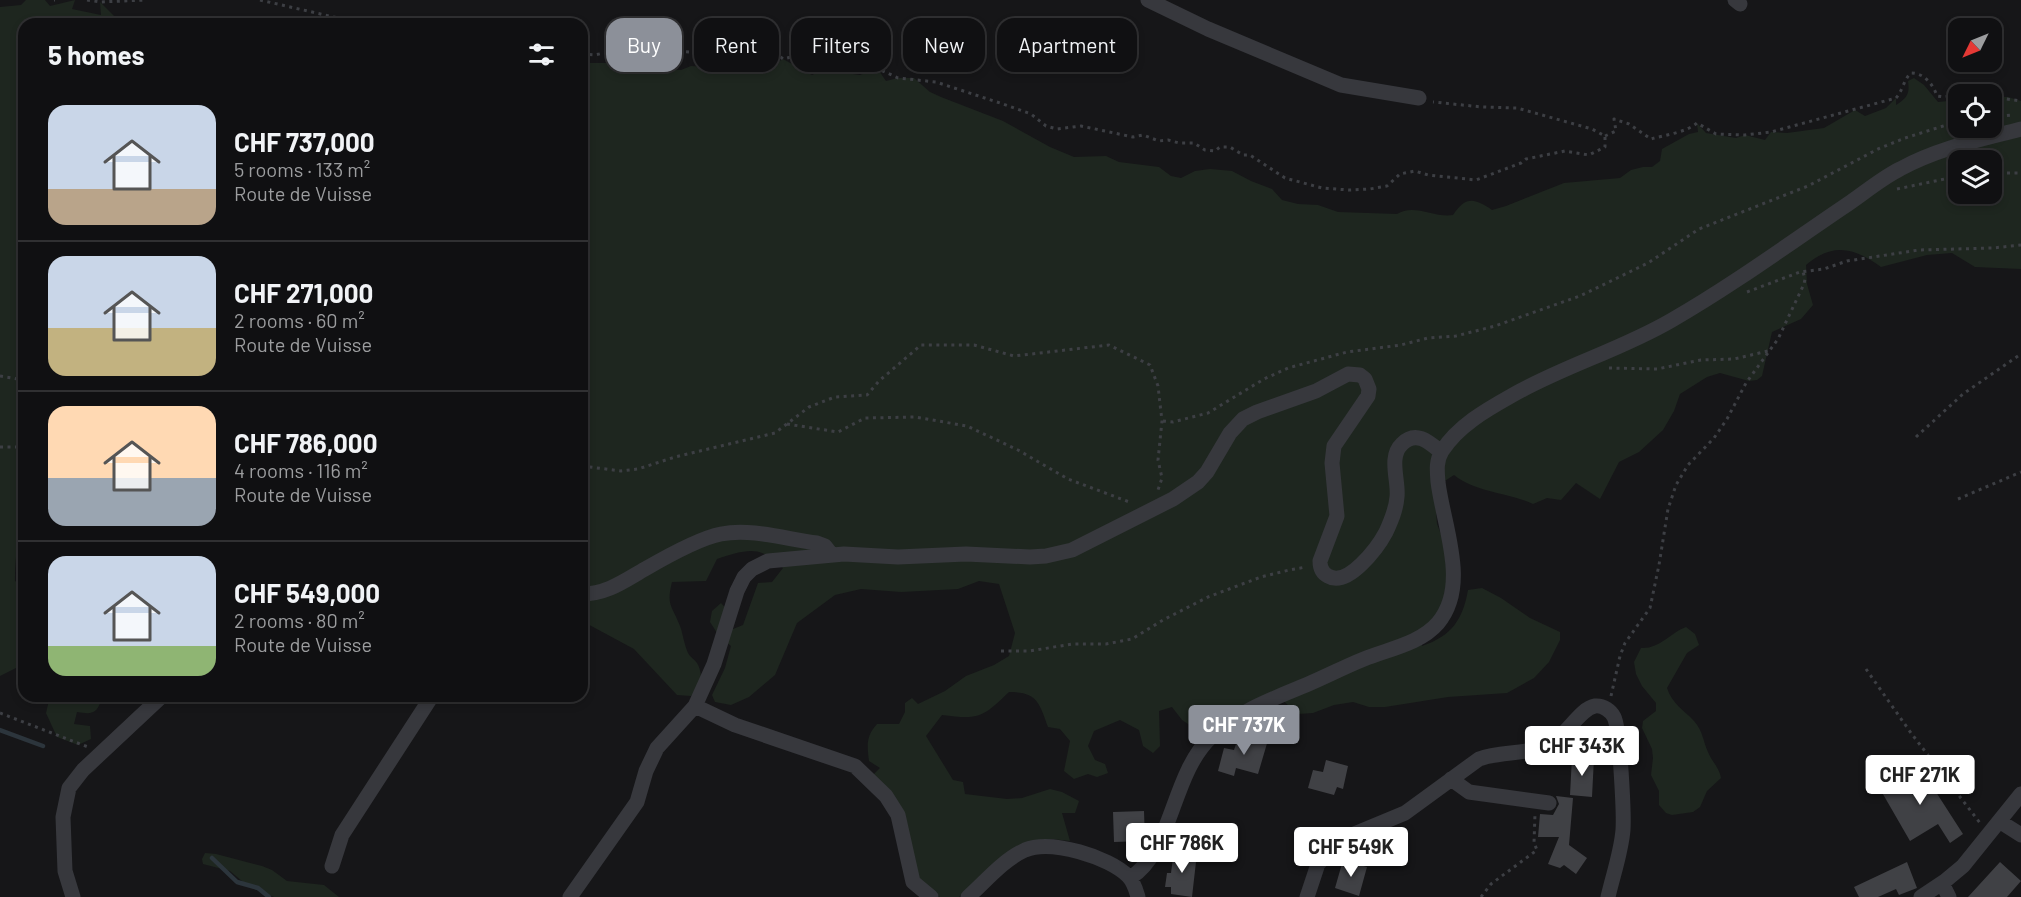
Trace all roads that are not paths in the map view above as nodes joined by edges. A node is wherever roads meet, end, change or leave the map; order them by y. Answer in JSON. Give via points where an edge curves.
{"nodes":[{"id":1,"x":1148,"y":0,"type":"edge"},
{"id":2,"x":1419,"y":98,"type":"road end"},
{"id":3,"x":2020,"y":121,"type":"edge"},
{"id":4,"x":1441,"y":452,"type":"junction"},
{"id":5,"x":832,"y":555,"type":"junction"},
{"id":6,"x":588,"y":594,"type":"edge"},
{"id":7,"x":156,"y":702,"type":"edge"},
{"id":8,"x":428,"y":702,"type":"edge"},
{"id":9,"x":695,"y":706,"type":"junction"},
{"id":10,"x":1451,"y":779,"type":"junction"},
{"id":11,"x":2021,"y":794,"type":"edge"},
{"id":12,"x":1543,"y":802,"type":"road end"},
{"id":13,"x":1994,"y":827,"type":"junction"},
{"id":14,"x":2021,"y":835,"type":"edge"},
{"id":15,"x":332,"y":866,"type":"dead end"},
{"id":16,"x":1130,"y":878,"type":"junction"},
{"id":17,"x":1945,"y":890,"type":"edge"},
{"id":18,"x":73,"y":897,"type":"edge"},
{"id":19,"x":570,"y":897,"type":"edge"},
{"id":20,"x":931,"y":897,"type":"edge"},
{"id":21,"x":968,"y":897,"type":"edge"},
{"id":22,"x":1138,"y":897,"type":"edge"},
{"id":23,"x":1307,"y":897,"type":"edge"},
{"id":24,"x":1608,"y":897,"type":"edge"},
{"id":25,"x":1921,"y":897,"type":"edge"}],
"edges":[{"from":1,"to":2,"type":"street","via":[[1341,85]]},
{"from":3,"to":4,"type":"street","via":[[1942,149],[1898,170],[1673,320],[1549,375],[1491,407],[1463,428]]},
{"from":4,"to":5,"type":"street","via":[[1419,437],[1400,445],[1395,458],[1398,495],[1384,535],[1360,566],[1339,578],[1327,576],[1320,566],[1337,516],[1332,455],[1341,434],[1368,396],[1368,384],[1360,375],[1348,374],[1316,391],[1243,419],[1198,482],[1084,545],[1030,557]]},
{"from":4,"to":16,"type":"street","via":[[1437,470],[1454,579],[1449,603],[1438,622],[1415,639],[1259,704],[1223,726],[1189,765],[1158,842],[1145,865]]},
{"from":5,"to":6,"type":"street","via":[[817,543],[748,533],[722,534],[646,568],[611,589]]},
{"from":5,"to":9,"type":"street","via":[[768,561],[746,574],[736,591],[714,664]]},
{"from":7,"to":18,"type":"street","via":[[69,788],[63,817],[65,871]]},
{"from":8,"to":15,"type":"street","via":[[342,835]]},
{"from":9,"to":19,"type":"street","via":[[657,748],[637,802]]},
{"from":9,"to":20,"type":"street","via":[[735,725],[855,766],[886,796],[898,815],[913,882]]},
{"from":10,"to":12,"type":"street","via":[[1469,792]]},
{"from":10,"to":23,"type":"street","via":[[1405,813],[1352,835],[1334,847],[1318,864]]},
{"from":10,"to":24,"type":"street","via":[[1484,758],[1551,743],[1592,707],[1608,710],[1618,732],[1623,817]]},
{"from":11,"to":13,"type":"street"},
{"from":13,"to":14,"type":"street"},
{"from":13,"to":17,"type":"street"},
{"from":16,"to":21,"type":"street","via":[[1087,855],[1042,846],[1013,857]]},
{"from":16,"to":22,"type":"street"},
{"from":17,"to":25,"type":"street"}]}
